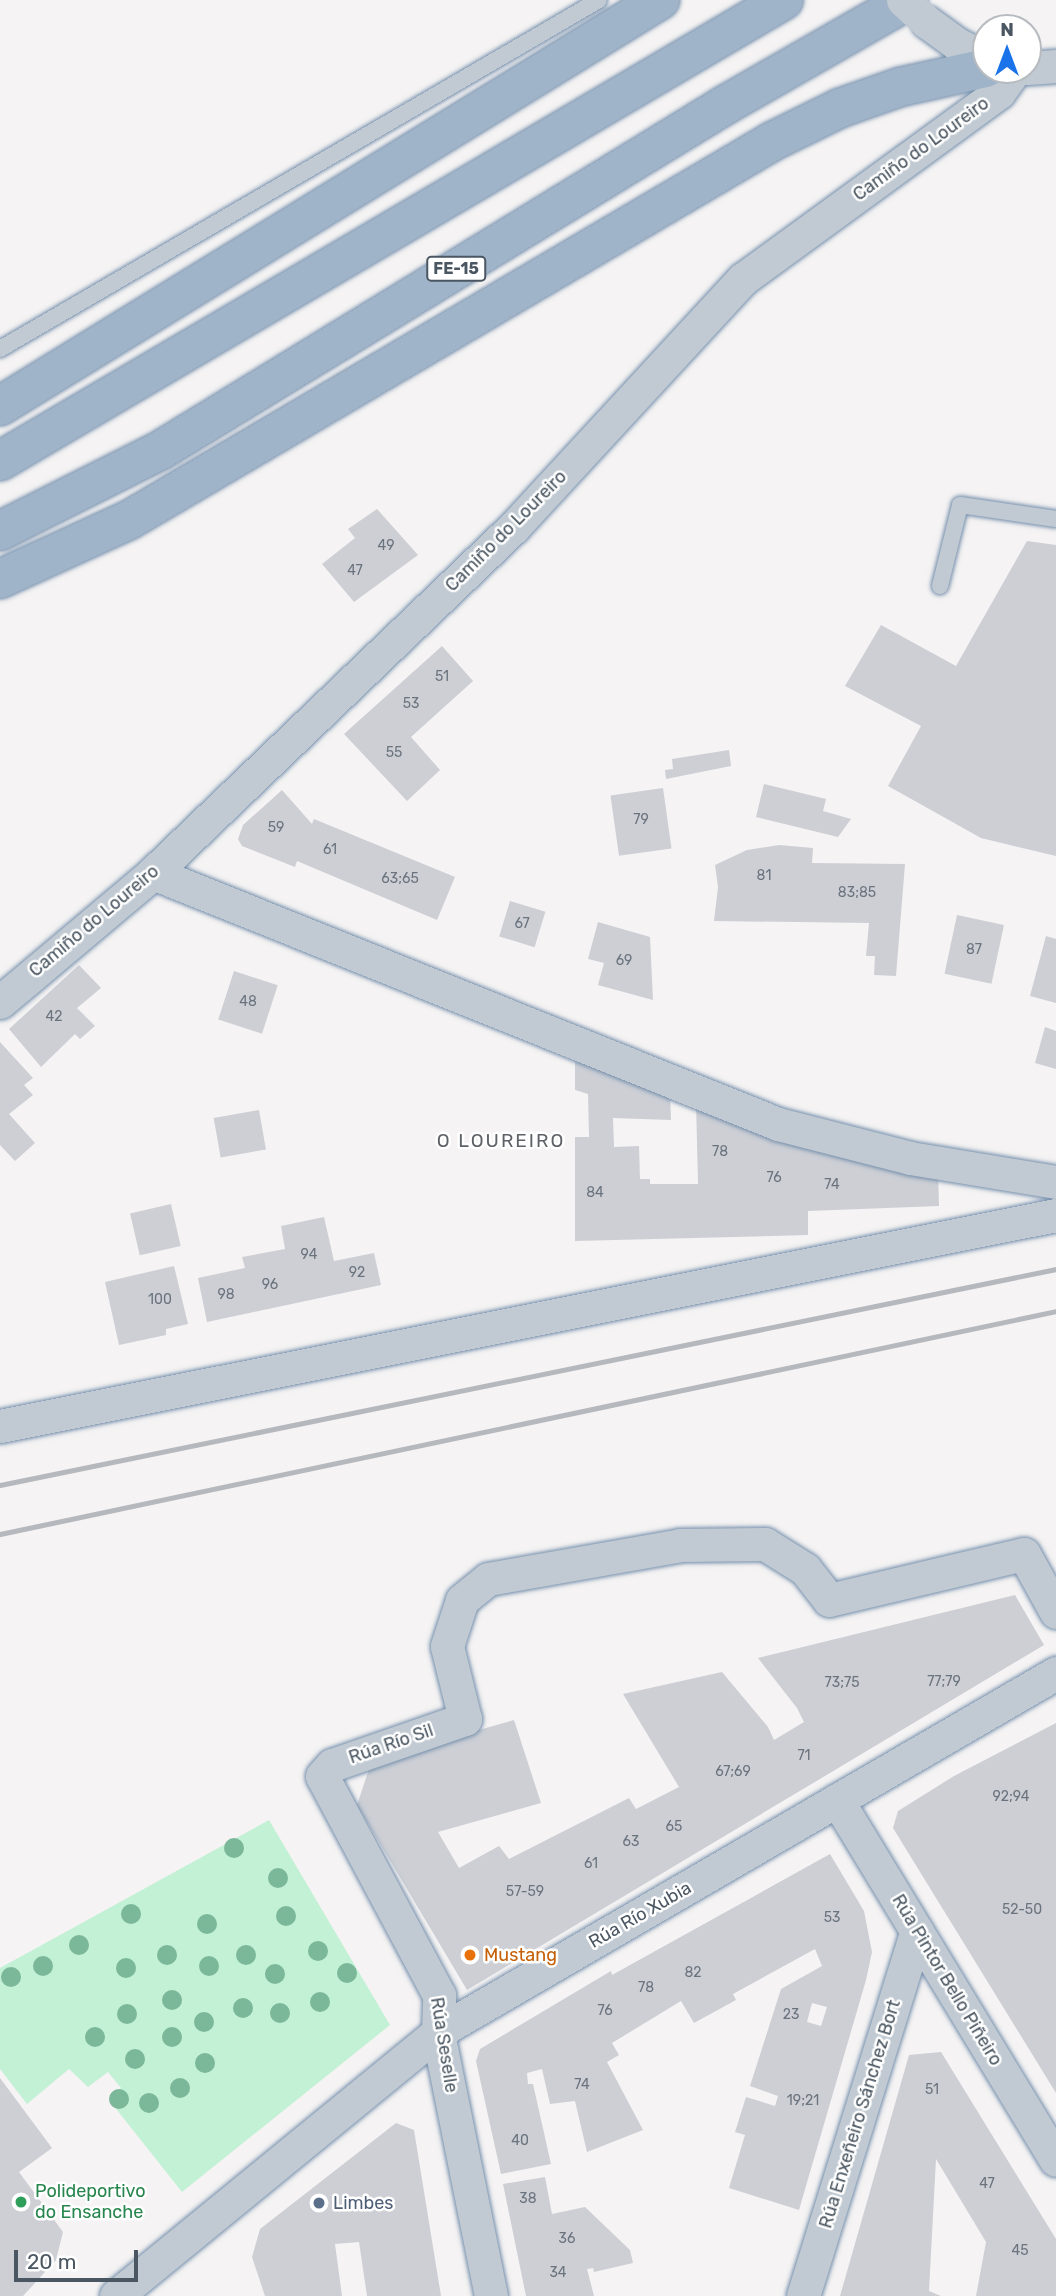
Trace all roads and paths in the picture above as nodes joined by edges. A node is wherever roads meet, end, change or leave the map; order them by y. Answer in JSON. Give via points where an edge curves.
{"nodes":[{"id":1,"x":599,"y":0,"type":"edge"},
{"id":2,"x":660,"y":0,"type":"edge"},
{"id":3,"x":784,"y":0,"type":"edge"},
{"id":4,"x":913,"y":7,"type":"edge"},
{"id":5,"x":972,"y":51,"type":"edge"},
{"id":6,"x":972,"y":71,"type":"edge"},
{"id":7,"x":1005,"y":84,"type":"edge"},
{"id":8,"x":0,"y":349,"type":"edge"},
{"id":9,"x":0,"y":406,"type":"edge"},
{"id":10,"x":0,"y":461,"type":"edge"},
{"id":11,"x":1056,"y":519,"type":"edge"},
{"id":12,"x":0,"y":531,"type":"edge"},
{"id":13,"x":0,"y":579,"type":"edge"},
{"id":14,"x":940,"y":586,"type":"dead end"},
{"id":15,"x":153,"y":873,"type":"junction"},
{"id":16,"x":0,"y":1002,"type":"edge"},
{"id":17,"x":1056,"y":1182,"type":"edge"},
{"id":18,"x":1056,"y":1215,"type":"edge"},
{"id":19,"x":0,"y":1426,"type":"edge"},
{"id":20,"x":1056,"y":1612,"type":"edge"},
{"id":21,"x":1056,"y":1673,"type":"edge"},
{"id":22,"x":322,"y":1776,"type":"joint"},
{"id":23,"x":837,"y":1800,"type":"junction"},
{"id":24,"x":917,"y":1931,"type":"junction"},
{"id":25,"x":438,"y":2032,"type":"junction"},
{"id":26,"x":1056,"y":2160,"type":"edge"},
{"id":27,"x":116,"y":2296,"type":"edge"},
{"id":28,"x":491,"y":2296,"type":"edge"},
{"id":29,"x":803,"y":2296,"type":"edge"}],
"edges":[{"from":1,"to":8,"type":"lane"},
{"from":2,"to":9,"type":"highway"},
{"from":3,"to":10,"type":"highway"},
{"from":4,"to":5,"type":"street"},
{"from":4,"to":12,"type":"highway","number":"FE-15","via":[[724,106],[161,450]]},
{"from":6,"to":13,"type":"highway","via":[[900,87],[840,107],[773,141],[129,520]]},
{"from":7,"to":15,"type":"street","name":"Camiño do Loureiro","via":[[743,279],[513,528]]},
{"from":11,"to":14,"type":"lane","via":[[960,505]]},
{"from":15,"to":16,"type":"street","name":"Camiño do Loureiro"},
{"from":15,"to":17,"type":"street","via":[[778,1125],[910,1158]]},
{"from":18,"to":19,"type":"street"},
{"from":20,"to":22,"type":"street","name":"Rúa Río Sil","via":[[1024,1554],[829,1600],[805,1569],[765,1544],[680,1545],[488,1579],[462,1600],[447,1646],[465,1719],[332,1765]]},
{"from":21,"to":23,"type":"street","name":"Rúa Río Xubia"},
{"from":22,"to":25,"type":"street","name":"Rúa Seselle","via":[[439,1995]]},
{"from":23,"to":24,"type":"street","name":"Rúa Pintor Bello Piñeiro"},
{"from":23,"to":25,"type":"street","name":"Rúa Río Xubia"},
{"from":24,"to":26,"type":"street","name":"Rúa Pintor Bello Piñeiro"},
{"from":24,"to":29,"type":"street","name":"Rúa Enxeñeiro Sánchez Bort"},
{"from":25,"to":27,"type":"street","name":"Rúa Río Xubia"},
{"from":25,"to":28,"type":"street","name":"Rúa Seselle"}]}
